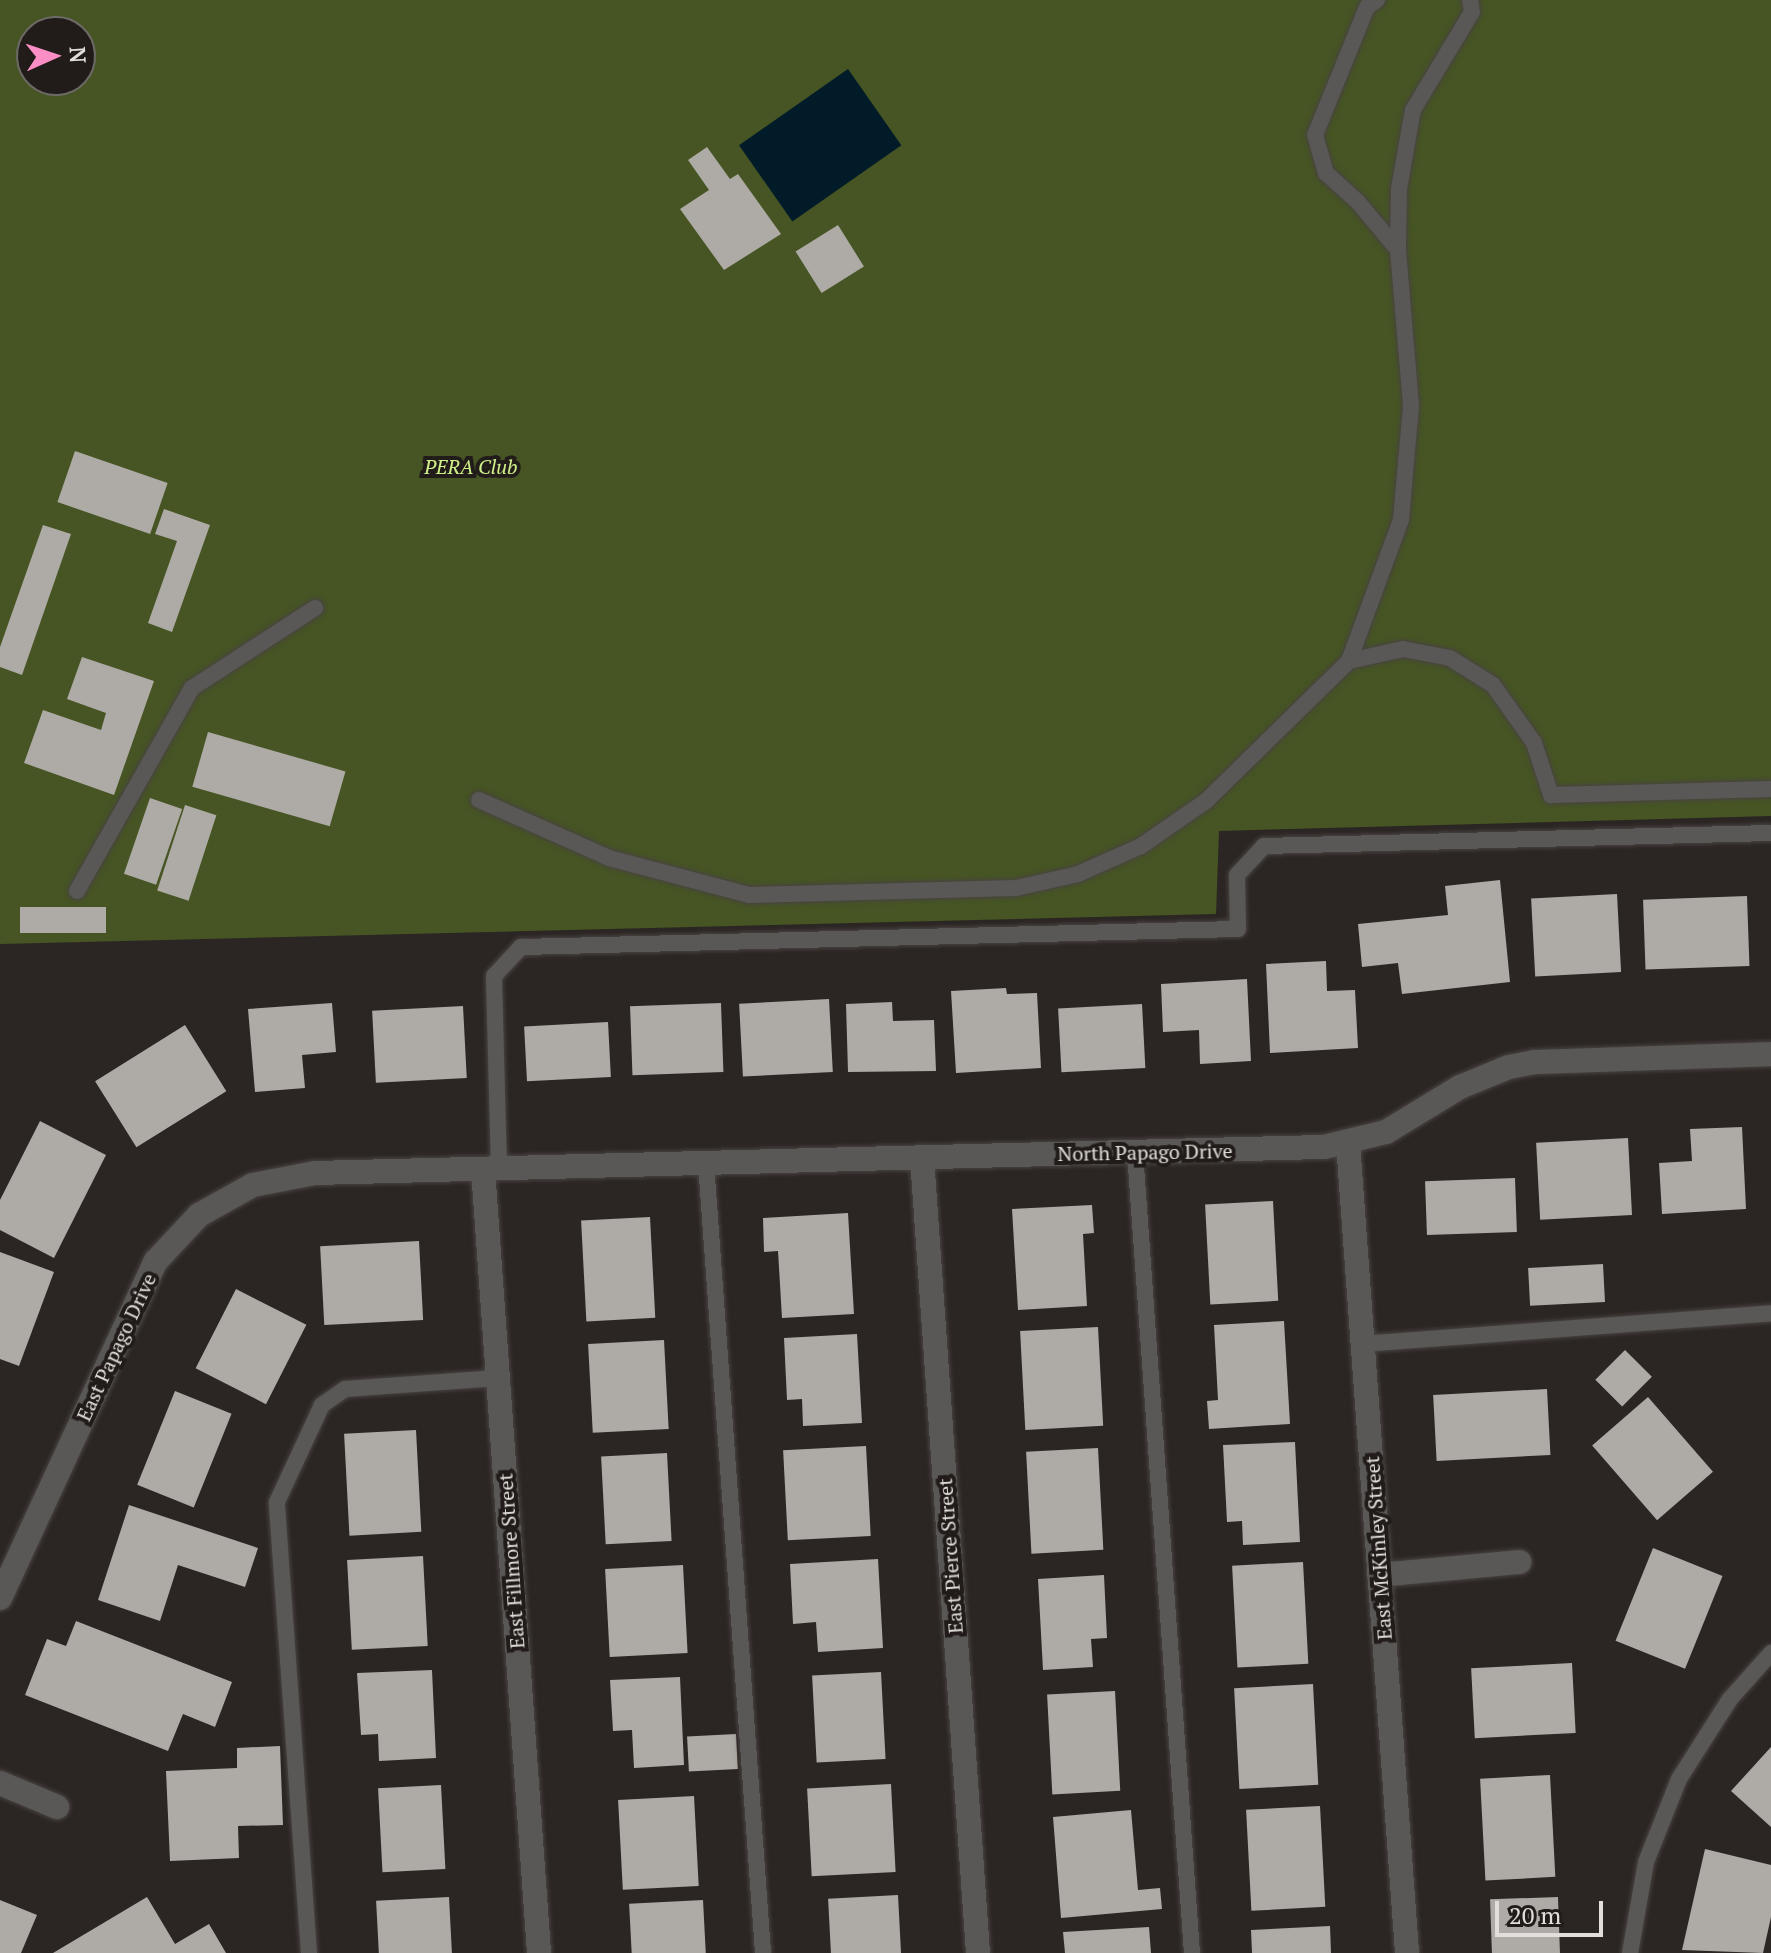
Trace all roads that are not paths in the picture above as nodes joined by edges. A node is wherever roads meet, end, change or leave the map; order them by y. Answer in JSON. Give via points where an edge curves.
{"nodes":[{"id":1,"x":1377,"y":0,"type":"edge"},
{"id":2,"x":1470,"y":0,"type":"edge"},
{"id":3,"x":1398,"y":250,"type":"junction"},
{"id":4,"x":315,"y":608,"type":"dead end"},
{"id":5,"x":1349,"y":661,"type":"junction"},
{"id":6,"x":1771,"y":789,"type":"edge"},
{"id":7,"x":479,"y":800,"type":"dead end"},
{"id":8,"x":1771,"y":833,"type":"edge"},
{"id":9,"x":77,"y":891,"type":"dead end"},
{"id":10,"x":1771,"y":1054,"type":"edge"},
{"id":11,"x":1348,"y":1143,"type":"junction"},
{"id":12,"x":1135,"y":1152,"type":"junction"},
{"id":13,"x":922,"y":1158,"type":"junction"},
{"id":14,"x":706,"y":1163,"type":"junction"},
{"id":15,"x":491,"y":1169,"type":"junction"},
{"id":16,"x":1771,"y":1313,"type":"edge"},
{"id":17,"x":1363,"y":1344,"type":"junction"},
{"id":18,"x":498,"y":1378,"type":"junction"},
{"id":19,"x":1519,"y":1562,"type":"dead end"},
{"id":20,"x":1379,"y":1575,"type":"junction"},
{"id":21,"x":0,"y":1598,"type":"edge"},
{"id":22,"x":1771,"y":1653,"type":"edge"},
{"id":23,"x":0,"y":1783,"type":"edge"},
{"id":24,"x":57,"y":1807,"type":"dead end"},
{"id":25,"x":309,"y":1953,"type":"edge"},
{"id":26,"x":539,"y":1953,"type":"edge"},
{"id":27,"x":763,"y":1953,"type":"edge"},
{"id":28,"x":978,"y":1953,"type":"edge"},
{"id":29,"x":1192,"y":1953,"type":"edge"},
{"id":30,"x":1407,"y":1953,"type":"edge"},
{"id":31,"x":1630,"y":1953,"type":"edge"}],
"edges":[{"from":1,"to":3,"type":"lane","via":[[1367,7],[1315,135],[1326,173]]},
{"from":2,"to":3,"type":"lane","via":[[1472,12],[1413,110],[1399,189]]},
{"from":3,"to":5,"type":"lane","via":[[1411,405],[1401,520]]},
{"from":4,"to":9,"type":"lane","via":[[192,688]]},
{"from":5,"to":6,"type":"lane","via":[[1403,649],[1450,658],[1493,685],[1534,743],[1551,795]]},
{"from":5,"to":7,"type":"lane","via":[[1206,801],[1141,846],[1078,874],[1016,888],[749,895],[609,858]]},
{"from":8,"to":15,"type":"lane","via":[[1264,846],[1237,875],[1238,929],[521,947],[494,976]]},
{"from":10,"to":11,"type":"street","name":"North Papago Drive","via":[[1521,1064],[1460,1087],[1386,1132]]},
{"from":11,"to":12,"type":"street","name":"North Papago Drive"},
{"from":11,"to":17,"type":"street","name":"East McKinley Street"},
{"from":12,"to":13,"type":"street","name":"North Papago Drive"},
{"from":12,"to":29,"type":"lane"},
{"from":13,"to":14,"type":"street","name":"North Papago Drive"},
{"from":13,"to":28,"type":"street","name":"East Pierce Street"},
{"from":14,"to":15,"type":"street","name":"North Papago Drive"},
{"from":14,"to":27,"type":"lane"},
{"from":15,"to":18,"type":"street","name":"East Fillmore Street"},
{"from":15,"to":21,"type":"street","name":"East Papago Drive","via":[[284,1176],[239,1191],[199,1215],[156,1261]]},
{"from":16,"to":17,"type":"lane"},
{"from":17,"to":20,"type":"street","name":"East McKinley Street"},
{"from":18,"to":25,"type":"lane","via":[[345,1389],[322,1405],[277,1502]]},
{"from":18,"to":26,"type":"street","name":"East Fillmore Street"},
{"from":19,"to":20,"type":"street"},
{"from":20,"to":30,"type":"street","name":"East McKinley Street"},
{"from":22,"to":31,"type":"lane","via":[[1730,1699],[1679,1779],[1646,1862]]},
{"from":23,"to":24,"type":"street"}]}
